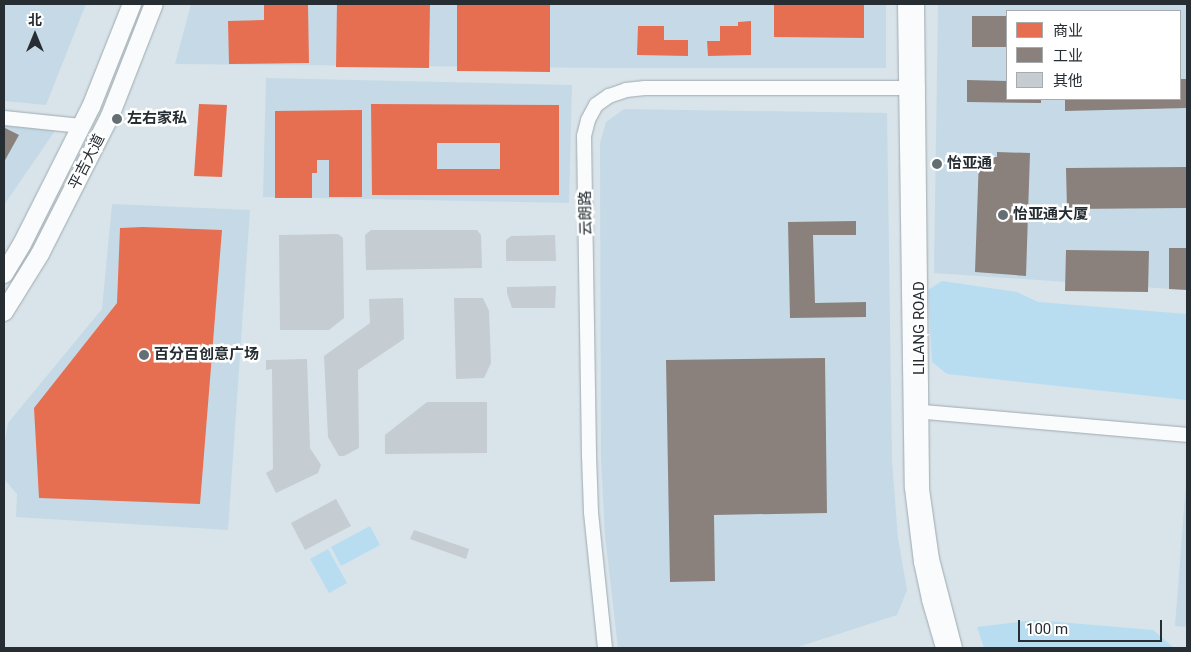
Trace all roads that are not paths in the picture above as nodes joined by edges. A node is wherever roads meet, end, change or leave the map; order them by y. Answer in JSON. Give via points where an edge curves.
{"nodes":[{"id":1,"x":132,"y":4,"type":"edge"},
{"id":2,"x":154,"y":4,"type":"edge"},
{"id":3,"x":905,"y":4,"type":"edge"},
{"id":4,"x":917,"y":4,"type":"edge"},
{"id":5,"x":912,"y":88,"type":"junction"},
{"id":6,"x":4,"y":118,"type":"edge"},
{"id":7,"x":82,"y":126,"type":"junction"},
{"id":8,"x":4,"y":274,"type":"edge"},
{"id":9,"x":4,"y":312,"type":"edge"},
{"id":10,"x":915,"y":411,"type":"junction"},
{"id":11,"x":1187,"y":435,"type":"edge"},
{"id":12,"x":605,"y":648,"type":"edge"},
{"id":13,"x":943,"y":648,"type":"edge"},
{"id":14,"x":955,"y":648,"type":"edge"}],
"edges":[{"from":1,"to":7,"type":"main road","name":"平吉大道"},
{"from":2,"to":9,"type":"main road","name":"平吉大道","via":[[110,116],[40,254]]},
{"from":3,"to":5,"type":"street","name":"LILANG ROAD"},
{"from":4,"to":5,"type":"street","name":"LILANG ROAD"},
{"from":5,"to":10,"type":"street","name":"LILANG ROAD"},
{"from":5,"to":12,"type":"street","name":"云朗路","via":[[645,88],[609,96],[596,106],[588,120],[584,136],[589,454],[591,512]]},
{"from":6,"to":7,"type":"street"},
{"from":7,"to":8,"type":"main road","name":"平吉大道"},
{"from":10,"to":11,"type":"street"},
{"from":10,"to":13,"type":"street","name":"LILANG ROAD","via":[[910,470],[915,523],[929,600]]},
{"from":10,"to":14,"type":"street","name":"LILANG ROAD","via":[[927,526],[936,578]]}]}
